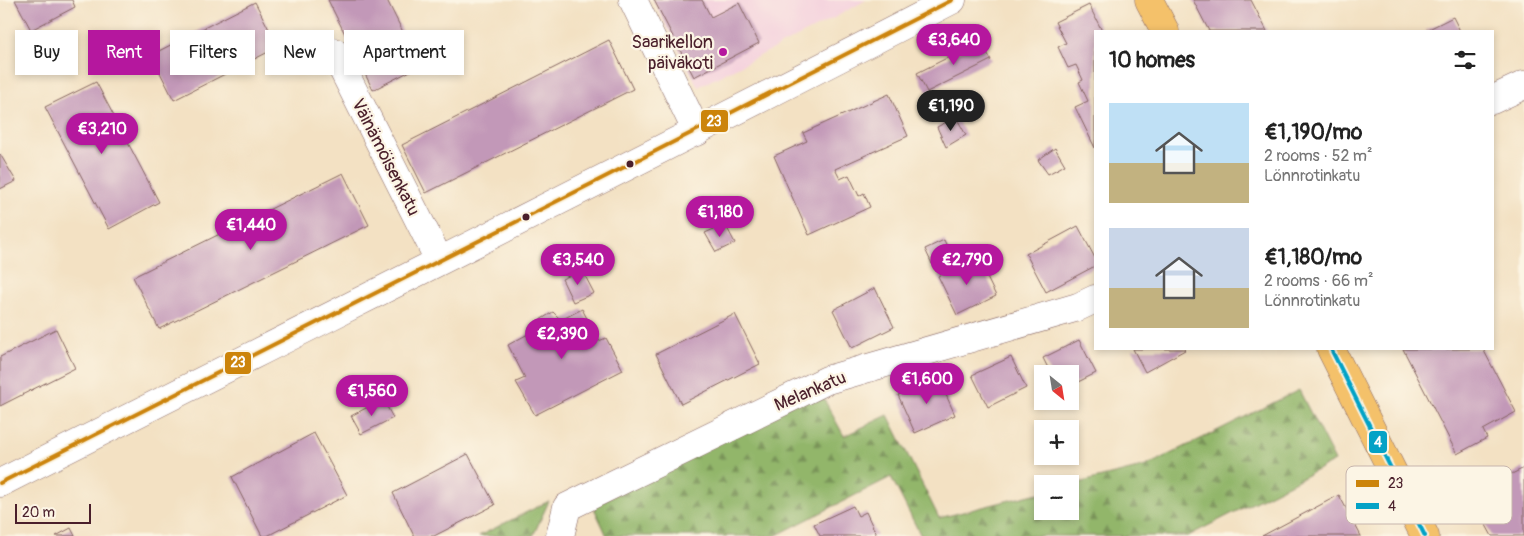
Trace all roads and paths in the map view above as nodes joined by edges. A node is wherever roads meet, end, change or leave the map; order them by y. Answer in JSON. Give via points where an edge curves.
{"nodes":[{"id":1,"x":633,"y":0,"type":"edge"},
{"id":2,"x":952,"y":0,"type":"edge"},
{"id":3,"x":1149,"y":0,"type":"edge"},
{"id":4,"x":1164,"y":30,"type":"edge"},
{"id":5,"x":334,"y":52,"type":"dead end"},
{"id":6,"x":1524,"y":84,"type":"edge"},
{"id":7,"x":1494,"y":99,"type":"edge"},
{"id":8,"x":697,"y":132,"type":"junction"},
{"id":9,"x":439,"y":260,"type":"junction"},
{"id":10,"x":1094,"y":299,"type":"edge"},
{"id":11,"x":1332,"y":350,"type":"edge"},
{"id":12,"x":1390,"y":466,"type":"edge"},
{"id":13,"x":0,"y":483,"type":"edge"},
{"id":14,"x":1419,"y":524,"type":"edge"},
{"id":15,"x":560,"y":536,"type":"edge"},
{"id":16,"x":1425,"y":536,"type":"edge"}],
"edges":[{"from":1,"to":8,"type":"street"},
{"from":2,"to":8,"type":"street"},
{"from":3,"to":4,"type":"main road"},
{"from":5,"to":9,"type":"street","name":"Väinämöisenkatu"},
{"from":6,"to":7,"type":"street"},
{"from":8,"to":9,"type":"street"},
{"from":9,"to":13,"type":"street"},
{"from":10,"to":15,"type":"street","name":"Melankatu","via":[[1078,307],[827,380],[567,507]]},
{"from":11,"to":12,"type":"main road"},
{"from":14,"to":16,"type":"main road"}]}
